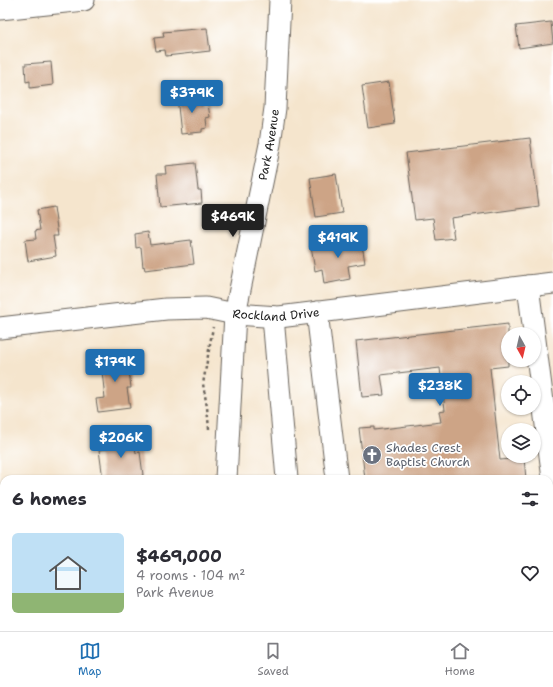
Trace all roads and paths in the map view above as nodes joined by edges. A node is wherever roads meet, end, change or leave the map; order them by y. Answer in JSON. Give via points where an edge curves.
{"nodes":[{"id":1,"x":84,"y":0,"type":"edge"},
{"id":2,"x":280,"y":0,"type":"edge"},
{"id":3,"x":0,"y":9,"type":"edge"},
{"id":4,"x":553,"y":283,"type":"edge"},
{"id":5,"x":528,"y":286,"type":"junction"},
{"id":6,"x":317,"y":312,"type":"junction"},
{"id":7,"x":235,"y":314,"type":"junction"},
{"id":8,"x":273,"y":317,"type":"junction"},
{"id":9,"x":0,"y":328,"type":"edge"},
{"id":10,"x":551,"y":448,"type":"edge"},
{"id":11,"x":226,"y":475,"type":"edge"},
{"id":12,"x":287,"y":475,"type":"edge"},
{"id":13,"x":337,"y":475,"type":"edge"},
{"id":14,"x":553,"y":475,"type":"edge"}],
"edges":[{"from":1,"to":3,"type":"street"},
{"from":2,"to":7,"type":"street","name":"Park Avenue","via":[[276,92],[270,144]]},
{"from":4,"to":5,"type":"street","name":"Rockland Drive"},
{"from":5,"to":6,"type":"street","name":"Rockland Drive"},
{"from":5,"to":10,"type":"street"},
{"from":6,"to":8,"type":"street","name":"Rockland Drive"},
{"from":6,"to":13,"type":"street"},
{"from":7,"to":8,"type":"street","name":"Rockland Drive"},
{"from":7,"to":9,"type":"street","name":"Rockland Drive","via":[[206,308],[166,309]]},
{"from":7,"to":11,"type":"street","name":"Park Avenue"},
{"from":8,"to":12,"type":"street"},
{"from":10,"to":14,"type":"street"}]}
